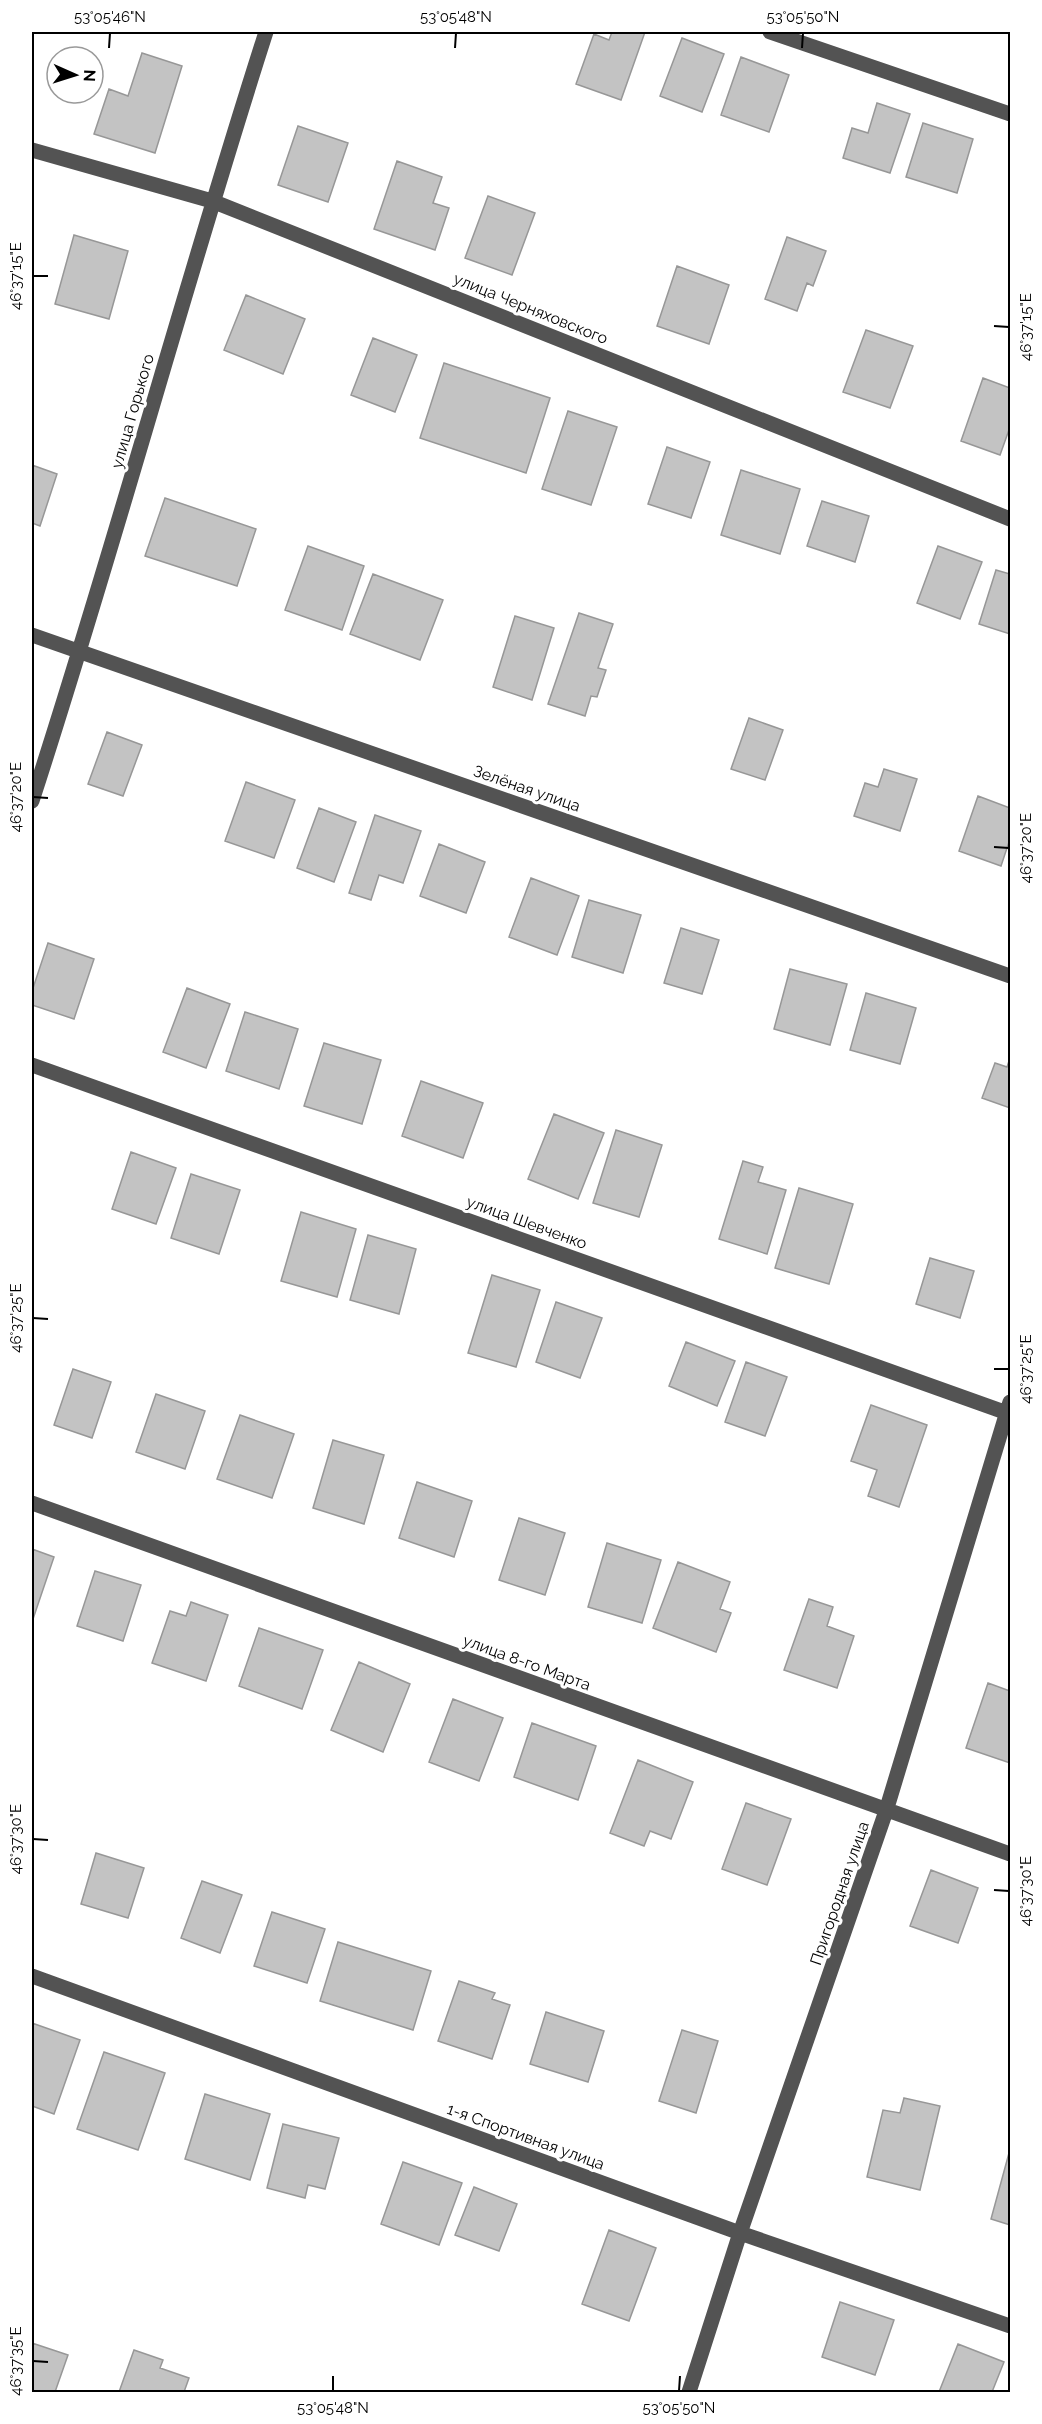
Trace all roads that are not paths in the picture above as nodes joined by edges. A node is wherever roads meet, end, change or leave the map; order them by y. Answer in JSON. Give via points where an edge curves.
{"nodes":[{"id":1,"x":266,"y":32,"type":"edge"},
{"id":2,"x":770,"y":32,"type":"edge"},
{"id":3,"x":1011,"y":114,"type":"edge"},
{"id":4,"x":32,"y":150,"type":"edge"},
{"id":5,"x":212,"y":201,"type":"junction"},
{"id":6,"x":1011,"y":519,"type":"edge"},
{"id":7,"x":32,"y":635,"type":"edge"},
{"id":8,"x":80,"y":652,"type":"junction"},
{"id":9,"x":32,"y":801,"type":"edge"},
{"id":10,"x":1011,"y":976,"type":"edge"},
{"id":11,"x":32,"y":1065,"type":"edge"},
{"id":12,"x":1009,"y":1409,"type":"edge"},
{"id":13,"x":32,"y":1503,"type":"edge"},
{"id":14,"x":886,"y":1811,"type":"junction"},
{"id":15,"x":1011,"y":1854,"type":"edge"},
{"id":16,"x":32,"y":1976,"type":"edge"},
{"id":17,"x":740,"y":2233,"type":"junction"},
{"id":18,"x":1011,"y":2326,"type":"edge"},
{"id":19,"x":689,"y":2392,"type":"edge"}],
"edges":[{"from":1,"to":5,"type":"street","name":"улица Горького"},
{"from":2,"to":3,"type":"street"},
{"from":4,"to":5,"type":"street","name":"улица Черняховского"},
{"from":5,"to":6,"type":"street","name":"улица Черняховского"},
{"from":5,"to":8,"type":"street","name":"улица Горького"},
{"from":7,"to":8,"type":"street","name":"Зелёная улица"},
{"from":8,"to":9,"type":"street","name":"улица Горького"},
{"from":8,"to":10,"type":"street","name":"Зелёная улица"},
{"from":11,"to":12,"type":"street","name":"улица Шевченко"},
{"from":12,"to":14,"type":"street","name":"Пригородная улица"},
{"from":13,"to":14,"type":"street","name":"улица 8-го Марта"},
{"from":14,"to":15,"type":"street","name":"улица 8-го Марта"},
{"from":14,"to":17,"type":"street","name":"Пригородная улица"},
{"from":16,"to":17,"type":"street","name":"1-я Спортивная улица"},
{"from":17,"to":18,"type":"street","name":"1-я Спортивная улица"},
{"from":17,"to":19,"type":"street","name":"Пригородная улица"}]}
